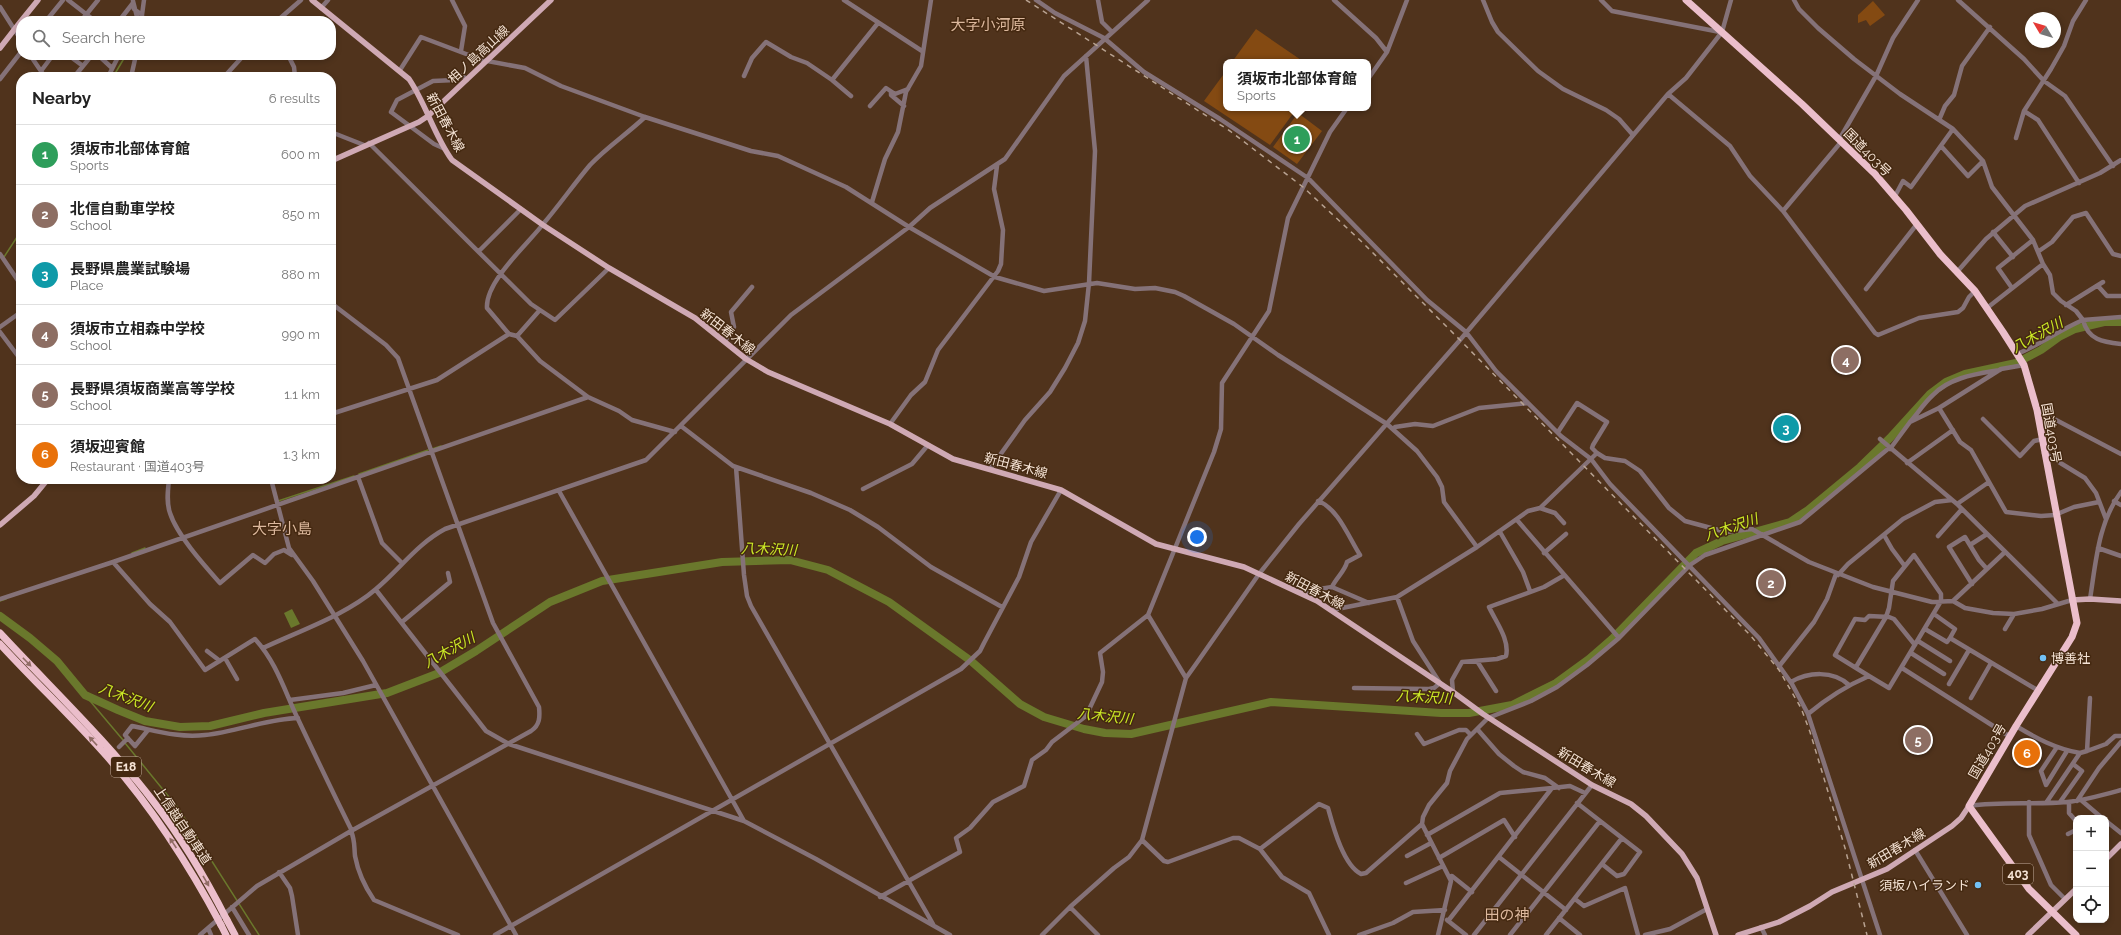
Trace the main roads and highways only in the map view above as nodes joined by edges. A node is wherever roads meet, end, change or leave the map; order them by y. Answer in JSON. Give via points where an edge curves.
{"nodes":[{"id":1,"x":38,"y":0,"type":"edge"},
{"id":2,"x":312,"y":0,"type":"edge"},
{"id":3,"x":551,"y":0,"type":"edge"},
{"id":4,"x":1686,"y":0,"type":"edge"},
{"id":5,"x":25,"y":16,"type":"edge"},
{"id":6,"x":331,"y":16,"type":"edge"},
{"id":7,"x":336,"y":20,"type":"edge"},
{"id":8,"x":16,"y":27,"type":"edge"},
{"id":9,"x":0,"y":48,"type":"edge"},
{"id":10,"x":428,"y":116,"type":"junction"},
{"id":11,"x":336,"y":159,"type":"edge"},
{"id":12,"x":44,"y":484,"type":"edge"},
{"id":13,"x":0,"y":526,"type":"edge"},
{"id":14,"x":2072,"y":600,"type":"junction"},
{"id":15,"x":2121,"y":601,"type":"edge"},
{"id":16,"x":0,"y":633,"type":"edge"},
{"id":17,"x":0,"y":644,"type":"edge"},
{"id":18,"x":1969,"y":806,"type":"junction"},
{"id":19,"x":2121,"y":844,"type":"edge"},
{"id":20,"x":2119,"y":850,"type":"edge"},
{"id":21,"x":2109,"y":857,"type":"edge"},
{"id":22,"x":2073,"y":892,"type":"edge"},
{"id":23,"x":2051,"y":913,"type":"junction"},
{"id":24,"x":226,"y":935,"type":"edge"},
{"id":25,"x":235,"y":935,"type":"edge"},
{"id":26,"x":1716,"y":935,"type":"edge"},
{"id":27,"x":1738,"y":935,"type":"edge"},
{"id":28,"x":2028,"y":935,"type":"edge"},
{"id":29,"x":2076,"y":935,"type":"edge"}],
"edges":[{"from":1,"to":5,"type":"main road"},
{"from":2,"to":6,"type":"main road","name":"新田春木線"},
{"from":3,"to":10,"type":"main road","name":"相ノ島高山線"},
{"from":4,"to":14,"type":"highway","name":"国道403号","via":[[1875,174],[1940,254],[1976,290],[2024,365],[2037,410]]},
{"from":7,"to":10,"type":"main road","name":"新田春木線","via":[[400,70],[416,90]]},
{"from":8,"to":9,"type":"main road"},
{"from":10,"to":11,"type":"main road","name":"相ノ島高山線"},
{"from":10,"to":26,"type":"main road","name":"新田春木線","via":[[452,160],[609,268],[695,318],[746,359],[768,372],[890,424],[953,458],[1061,490],[1156,544],[1244,568],[1301,592],[1332,610],[1485,716],[1592,785],[1631,804],[1660,829],[1686,860],[1697,878]]},
{"from":12,"to":13,"type":"main road"},
{"from":14,"to":15,"type":"main road"},
{"from":14,"to":18,"type":"highway","name":"国道403号","via":[[2077,623],[2072,637],[2009,736]]},
{"from":16,"to":25,"type":"highway","name":"上信越自動車道","number":"E18","one_way":true,"bridge":true,"via":[[92,729],[140,784],[185,847]]},
{"from":24,"to":17,"type":"highway","name":"上信越自動車道","number":"E18","one_way":true,"bridge":true,"via":[[187,865],[135,790],[95,743]]},
{"from":18,"to":23,"type":"highway","number":"403","via":[[2029,889]]},
{"from":18,"to":27,"type":"main road","name":"新田春木線","via":[[1952,826],[1887,869],[1832,892],[1779,922]]},
{"from":19,"to":20,"type":"main road"},
{"from":20,"to":21,"type":"main road"},
{"from":22,"to":23,"type":"main road"},
{"from":23,"to":28,"type":"main road"},
{"from":23,"to":29,"type":"highway","number":"403"}]}
